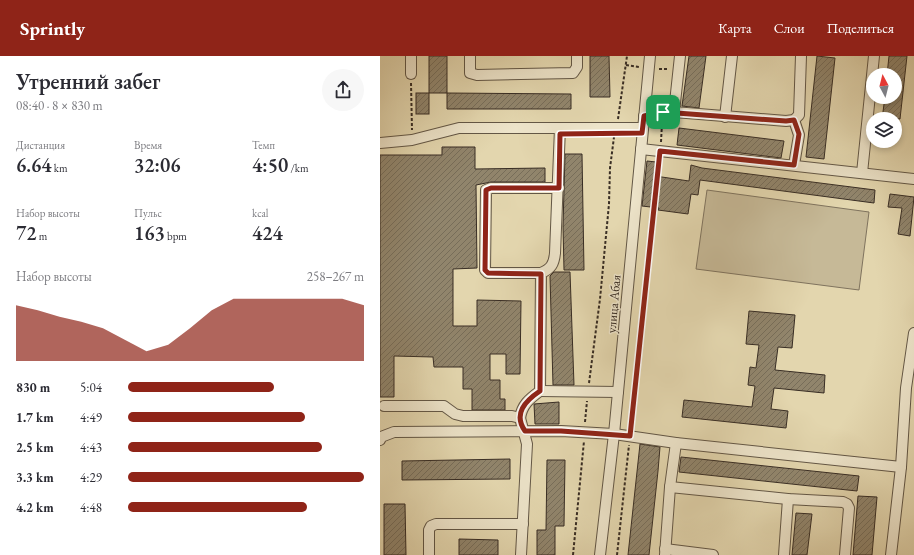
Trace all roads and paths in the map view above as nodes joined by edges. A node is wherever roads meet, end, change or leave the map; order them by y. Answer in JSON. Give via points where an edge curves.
{"nodes":[{"id":1,"x":411,"y":56,"type":"edge"},
{"id":2,"x":470,"y":56,"type":"edge"},
{"id":3,"x":577,"y":56,"type":"edge"},
{"id":4,"x":627,"y":56,"type":"edge"},
{"id":5,"x":650,"y":56,"type":"edge"},
{"id":6,"x":680,"y":56,"type":"edge"},
{"id":7,"x":732,"y":56,"type":"edge"},
{"id":8,"x":801,"y":56,"type":"edge"},
{"id":9,"x":874,"y":56,"type":"edge"},
{"id":10,"x":670,"y":69,"type":"dead end"},
{"id":11,"x":411,"y":74,"type":"joint"},
{"id":12,"x":669,"y":76,"type":"dead end"},
{"id":13,"x":663,"y":112,"type":"junction"},
{"id":14,"x":674,"y":112,"type":"junction"},
{"id":15,"x":644,"y":116,"type":"junction"},
{"id":16,"x":725,"y":116,"type":"junction"},
{"id":17,"x":794,"y":120,"type":"junction"},
{"id":18,"x":616,"y":130,"type":"junction"},
{"id":19,"x":560,"y":131,"type":"junction"},
{"id":20,"x":642,"y":131,"type":"junction"},
{"id":21,"x":412,"y":140,"type":"junction"},
{"id":22,"x":380,"y":143,"type":"edge"},
{"id":23,"x":641,"y":149,"type":"junction"},
{"id":24,"x":660,"y":151,"type":"junction"},
{"id":25,"x":794,"y":165,"type":"junction"},
{"id":26,"x":862,"y":173,"type":"junction"},
{"id":27,"x":914,"y":179,"type":"edge"},
{"id":28,"x":559,"y":188,"type":"junction"},
{"id":29,"x":541,"y":274,"type":"junction"},
{"id":30,"x":914,"y":333,"type":"edge"},
{"id":31,"x":540,"y":391,"type":"junction"},
{"id":32,"x":588,"y":391,"type":"junction"},
{"id":33,"x":618,"y":392,"type":"junction"},
{"id":34,"x":384,"y":406,"type":"dead end"},
{"id":35,"x":520,"y":418,"type":"junction"},
{"id":36,"x":525,"y":431,"type":"junction"},
{"id":37,"x":585,"y":433,"type":"junction"},
{"id":38,"x":614,"y":434,"type":"junction"},
{"id":39,"x":630,"y":436,"type":"junction"},
{"id":40,"x":380,"y":440,"type":"edge"},
{"id":41,"x":676,"y":443,"type":"junction"},
{"id":42,"x":901,"y":467,"type":"junction"},
{"id":43,"x":670,"y":487,"type":"junction"},
{"id":44,"x":788,"y":499,"type":"junction"},
{"id":45,"x":523,"y":524,"type":"junction"},
{"id":46,"x":665,"y":552,"type":"edge"},
{"id":47,"x":429,"y":555,"type":"edge"},
{"id":48,"x":521,"y":555,"type":"edge"},
{"id":49,"x":573,"y":555,"type":"edge"},
{"id":50,"x":600,"y":555,"type":"edge"},
{"id":51,"x":617,"y":555,"type":"edge"},
{"id":52,"x":713,"y":555,"type":"edge"},
{"id":53,"x":784,"y":555,"type":"edge"},
{"id":54,"x":845,"y":555,"type":"edge"},
{"id":55,"x":891,"y":555,"type":"edge"}],
"edges":[{"from":1,"to":11,"type":"street"},
{"from":2,"to":3,"type":"street","via":[[470,73],[477,75],[572,74],[577,67]]},
{"from":4,"to":18,"type":"path"},
{"from":5,"to":15,"type":"street","name":"улица Абая"},
{"from":6,"to":14,"type":"street"},
{"from":7,"to":16,"type":"street"},
{"from":8,"to":17,"type":"street","via":[[799,115]]},
{"from":9,"to":26,"type":"street"},
{"from":10,"to":12,"type":"path"},
{"from":11,"to":21,"type":"path"},
{"from":13,"to":14,"type":"street"},
{"from":13,"to":15,"type":"street"},
{"from":13,"to":24,"type":"path"},
{"from":14,"to":16,"type":"street"},
{"from":15,"to":20,"type":"street","name":"улица Абая"},
{"from":16,"to":17,"type":"street"},
{"from":17,"to":25,"type":"street","via":[[799,134]]},
{"from":18,"to":19,"type":"street"},
{"from":18,"to":20,"type":"street"},
{"from":18,"to":32,"type":"path","via":[[610,168],[600,299]]},
{"from":19,"to":21,"type":"street","via":[[437,134]]},
{"from":19,"to":28,"type":"street"},
{"from":20,"to":23,"type":"street","name":"улица Абая"},
{"from":21,"to":22,"type":"street"},
{"from":23,"to":24,"type":"street"},
{"from":23,"to":33,"type":"street","name":"улица Абая"},
{"from":24,"to":25,"type":"street"},
{"from":24,"to":39,"type":"path"},
{"from":25,"to":26,"type":"street"},
{"from":26,"to":27,"type":"street"},
{"from":28,"to":29,"type":"street","via":[[554,261],[549,270]]},
{"from":28,"to":29,"type":"street","via":[[491,188],[486,190],[484,196],[485,270],[488,273]]},
{"from":29,"to":31,"type":"street"},
{"from":30,"to":42,"type":"street","via":[[906,388]]},
{"from":31,"to":32,"type":"street"},
{"from":31,"to":35,"type":"street","via":[[528,399],[521,409]]},
{"from":32,"to":33,"type":"street"},
{"from":32,"to":37,"type":"path"},
{"from":33,"to":38,"type":"street","name":"улица Абая"},
{"from":34,"to":35,"type":"street","via":[[444,406],[455,414],[464,416]]},
{"from":35,"to":36,"type":"street","via":[[520,425]]},
{"from":36,"to":37,"type":"street"},
{"from":36,"to":40,"type":"street","via":[[394,432],[381,437]]},
{"from":36,"to":45,"type":"street","via":[[527,444]]},
{"from":37,"to":38,"type":"street"},
{"from":37,"to":49,"type":"path"},
{"from":38,"to":39,"type":"street"},
{"from":38,"to":50,"type":"street","name":"улица Абая"},
{"from":39,"to":41,"type":"street"},
{"from":39,"to":51,"type":"path"},
{"from":41,"to":42,"type":"street"},
{"from":41,"to":43,"type":"street"},
{"from":42,"to":55,"type":"street"},
{"from":43,"to":44,"type":"street"},
{"from":43,"to":46,"type":"street"},
{"from":44,"to":53,"type":"street"},
{"from":44,"to":54,"type":"street","via":[[847,504],[849,508]]},
{"from":45,"to":47,"type":"street","via":[[436,524],[429,530]]},
{"from":45,"to":48,"type":"street"},
{"from":46,"to":52,"type":"street"}]}
